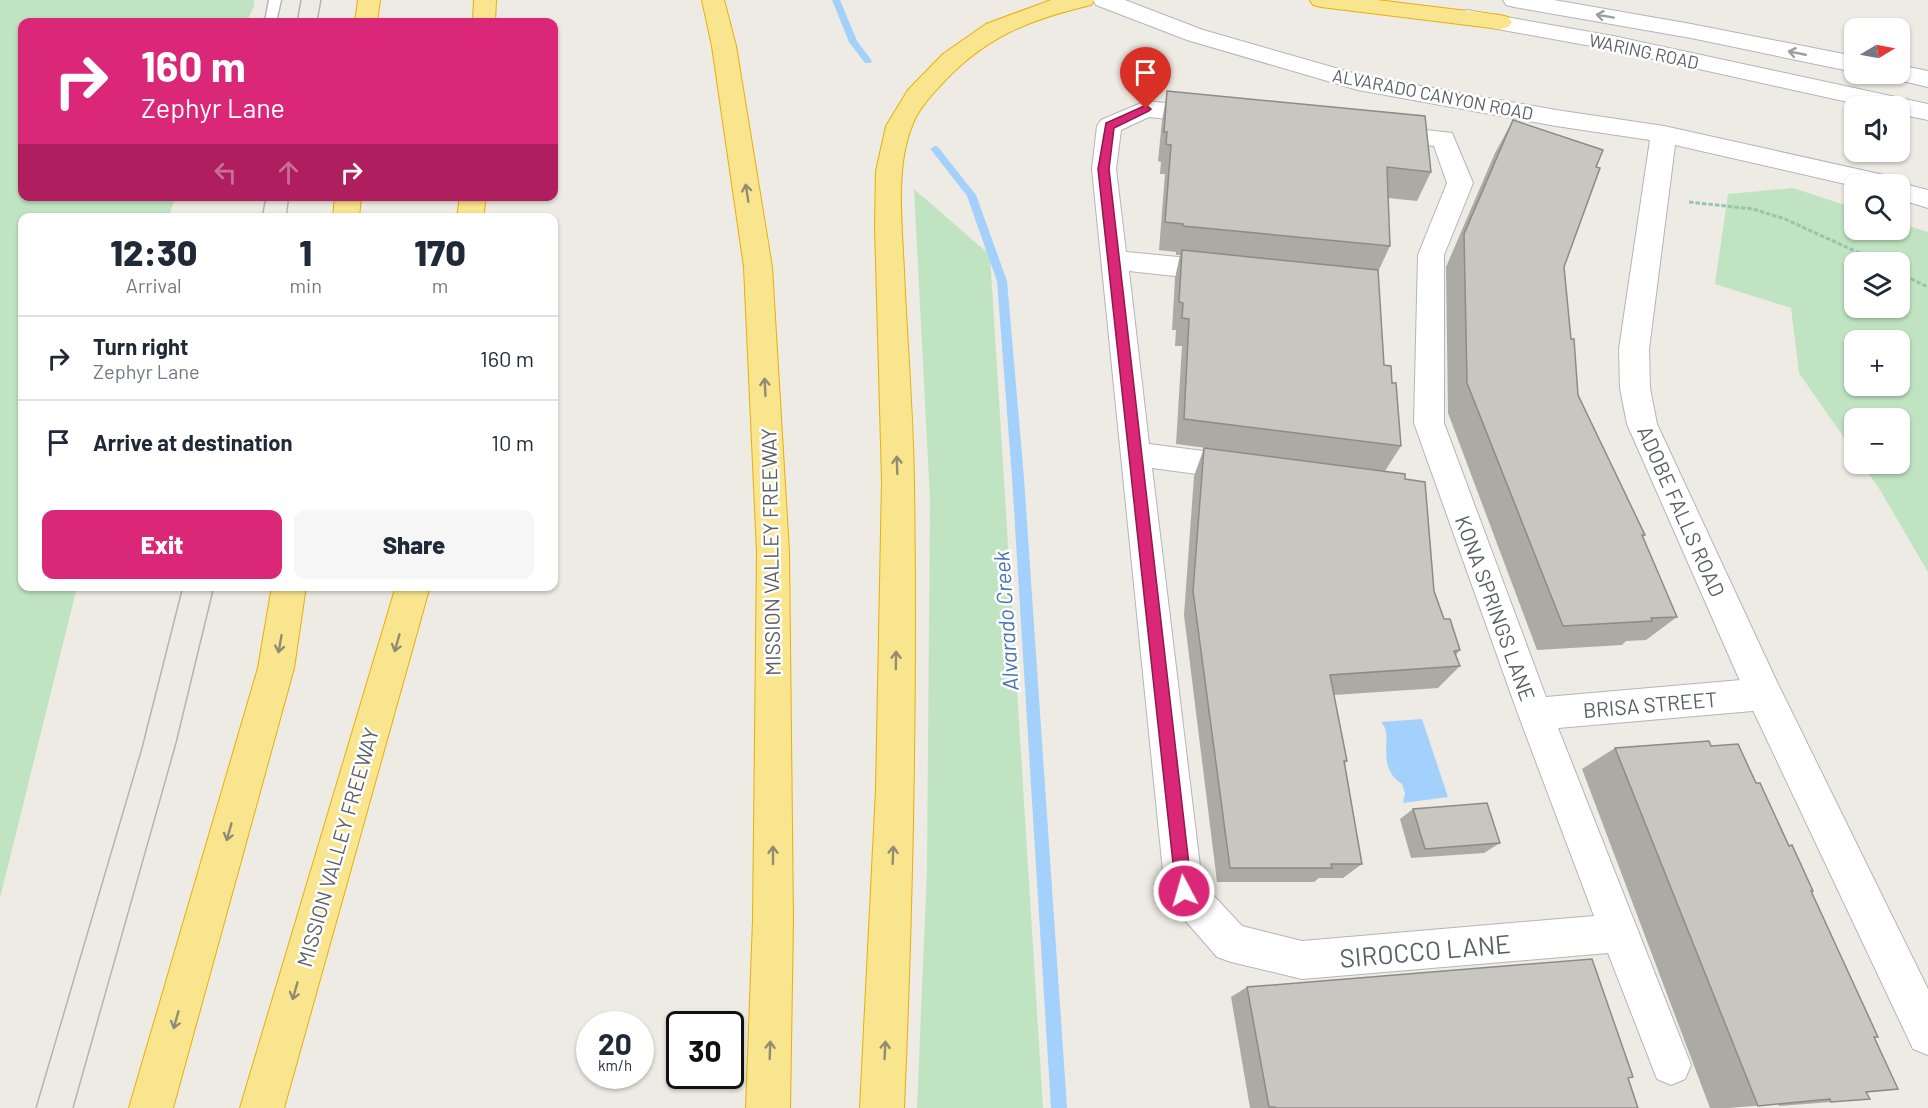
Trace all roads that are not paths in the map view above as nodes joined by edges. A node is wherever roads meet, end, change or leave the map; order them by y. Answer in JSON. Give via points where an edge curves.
{"nodes":[{"id":1,"x":275,"y":0,"type":"edge"},
{"id":2,"x":369,"y":0,"type":"edge"},
{"id":3,"x":485,"y":0,"type":"edge"},
{"id":4,"x":713,"y":0,"type":"edge"},
{"id":5,"x":1083,"y":0,"type":"edge"},
{"id":6,"x":1104,"y":0,"type":"edge"},
{"id":7,"x":1321,"y":0,"type":"edge"},
{"id":8,"x":1359,"y":0,"type":"edge"},
{"id":9,"x":1514,"y":0,"type":"edge"},
{"id":10,"x":272,"y":18,"type":"edge"},
{"id":11,"x":367,"y":18,"type":"edge"},
{"id":12,"x":484,"y":18,"type":"edge"},
{"id":13,"x":1500,"y":22,"type":"junction"},
{"id":14,"x":1844,"y":62,"type":"edge"},
{"id":15,"x":1910,"y":75,"type":"edge"},
{"id":16,"x":1928,"y":79,"type":"edge"},
{"id":17,"x":1928,"y":112,"type":"edge"},
{"id":18,"x":1229,"y":117,"type":"edge"},
{"id":19,"x":1360,"y":130,"type":"edge"},
{"id":20,"x":1664,"y":134,"type":"junction"},
{"id":21,"x":1844,"y":175,"type":"edge"},
{"id":22,"x":1910,"y":193,"type":"edge"},
{"id":23,"x":1928,"y":199,"type":"edge"},
{"id":24,"x":1114,"y":260,"type":"junction"},
{"id":25,"x":1240,"y":273,"type":"edge"},
{"id":26,"x":1136,"y":454,"type":"junction"},
{"id":27,"x":1273,"y":472,"type":"edge"},
{"id":28,"x":288,"y":591,"type":"edge"},
{"id":29,"x":412,"y":591,"type":"edge"},
{"id":30,"x":1764,"y":694,"type":"junction"},
{"id":31,"x":1535,"y":714,"type":"junction"},
{"id":32,"x":1620,"y":933,"type":"junction"},
{"id":33,"x":1928,"y":1034,"type":"edge"},
{"id":34,"x":1671,"y":1065,"type":"dead end"},
{"id":35,"x":150,"y":1108,"type":"edge"},
{"id":36,"x":262,"y":1108,"type":"edge"},
{"id":37,"x":768,"y":1108,"type":"edge"},
{"id":38,"x":882,"y":1108,"type":"edge"}],
"edges":[{"from":1,"to":10,"type":"lane"},
{"from":2,"to":11,"type":"highway"},
{"from":3,"to":12,"type":"highway"},
{"from":37,"to":4,"type":"highway","name":"MISSION VALLEY FREEWAY","one_way":true,"via":[[773,920],[773,552],[758,267],[724,46]]},
{"from":38,"to":5,"type":"highway","one_way":true,"via":[[890,979],[898,481],[889,171],[898,126],[917,96],[951,59],[994,29]]},
{"from":6,"to":20,"type":"street","name":"ALVARADO CANYON ROAD","via":[[1194,35],[1358,82]]},
{"from":7,"to":13,"type":"highway"},
{"from":8,"to":13,"type":"street","name":"WARING ROAD"},
{"from":14,"to":9,"type":"street","name":"WARING ROAD","one_way":true},
{"from":13,"to":17,"type":"street","name":"WARING ROAD"},
{"from":15,"to":16,"type":"street"},
{"from":18,"to":24,"type":"street","via":[[1146,109],[1109,126],[1104,169]]},
{"from":19,"to":31,"type":"street","name":"KONA SPRINGS LANE","via":[[1443,139],[1460,183],[1431,255],[1429,423]]},
{"from":20,"to":21,"type":"street"},
{"from":20,"to":30,"type":"street","name":"ADOBE FALLS ROAD","via":[[1634,349],[1635,388],[1642,424]]},
{"from":22,"to":23,"type":"street"},
{"from":24,"to":25,"type":"street"},
{"from":24,"to":26,"type":"street"},
{"from":26,"to":27,"type":"street"},
{"from":26,"to":32,"type":"street","name":"SIROCCO LANE","via":[[1184,891],[1232,943],[1302,960]]},
{"from":28,"to":35,"type":"highway","one_way":true,"via":[[276,668]]},
{"from":29,"to":36,"type":"highway","name":"MISSION VALLEY FREEWAY","one_way":true},
{"from":30,"to":31,"type":"street","name":"BRISA STREET"},
{"from":30,"to":33,"type":"street","name":"ADOBE FALLS ROAD"},
{"from":31,"to":32,"type":"street","name":"KONA SPRINGS LANE"},
{"from":32,"to":34,"type":"street","name":"KONA SPRINGS LANE"}]}
